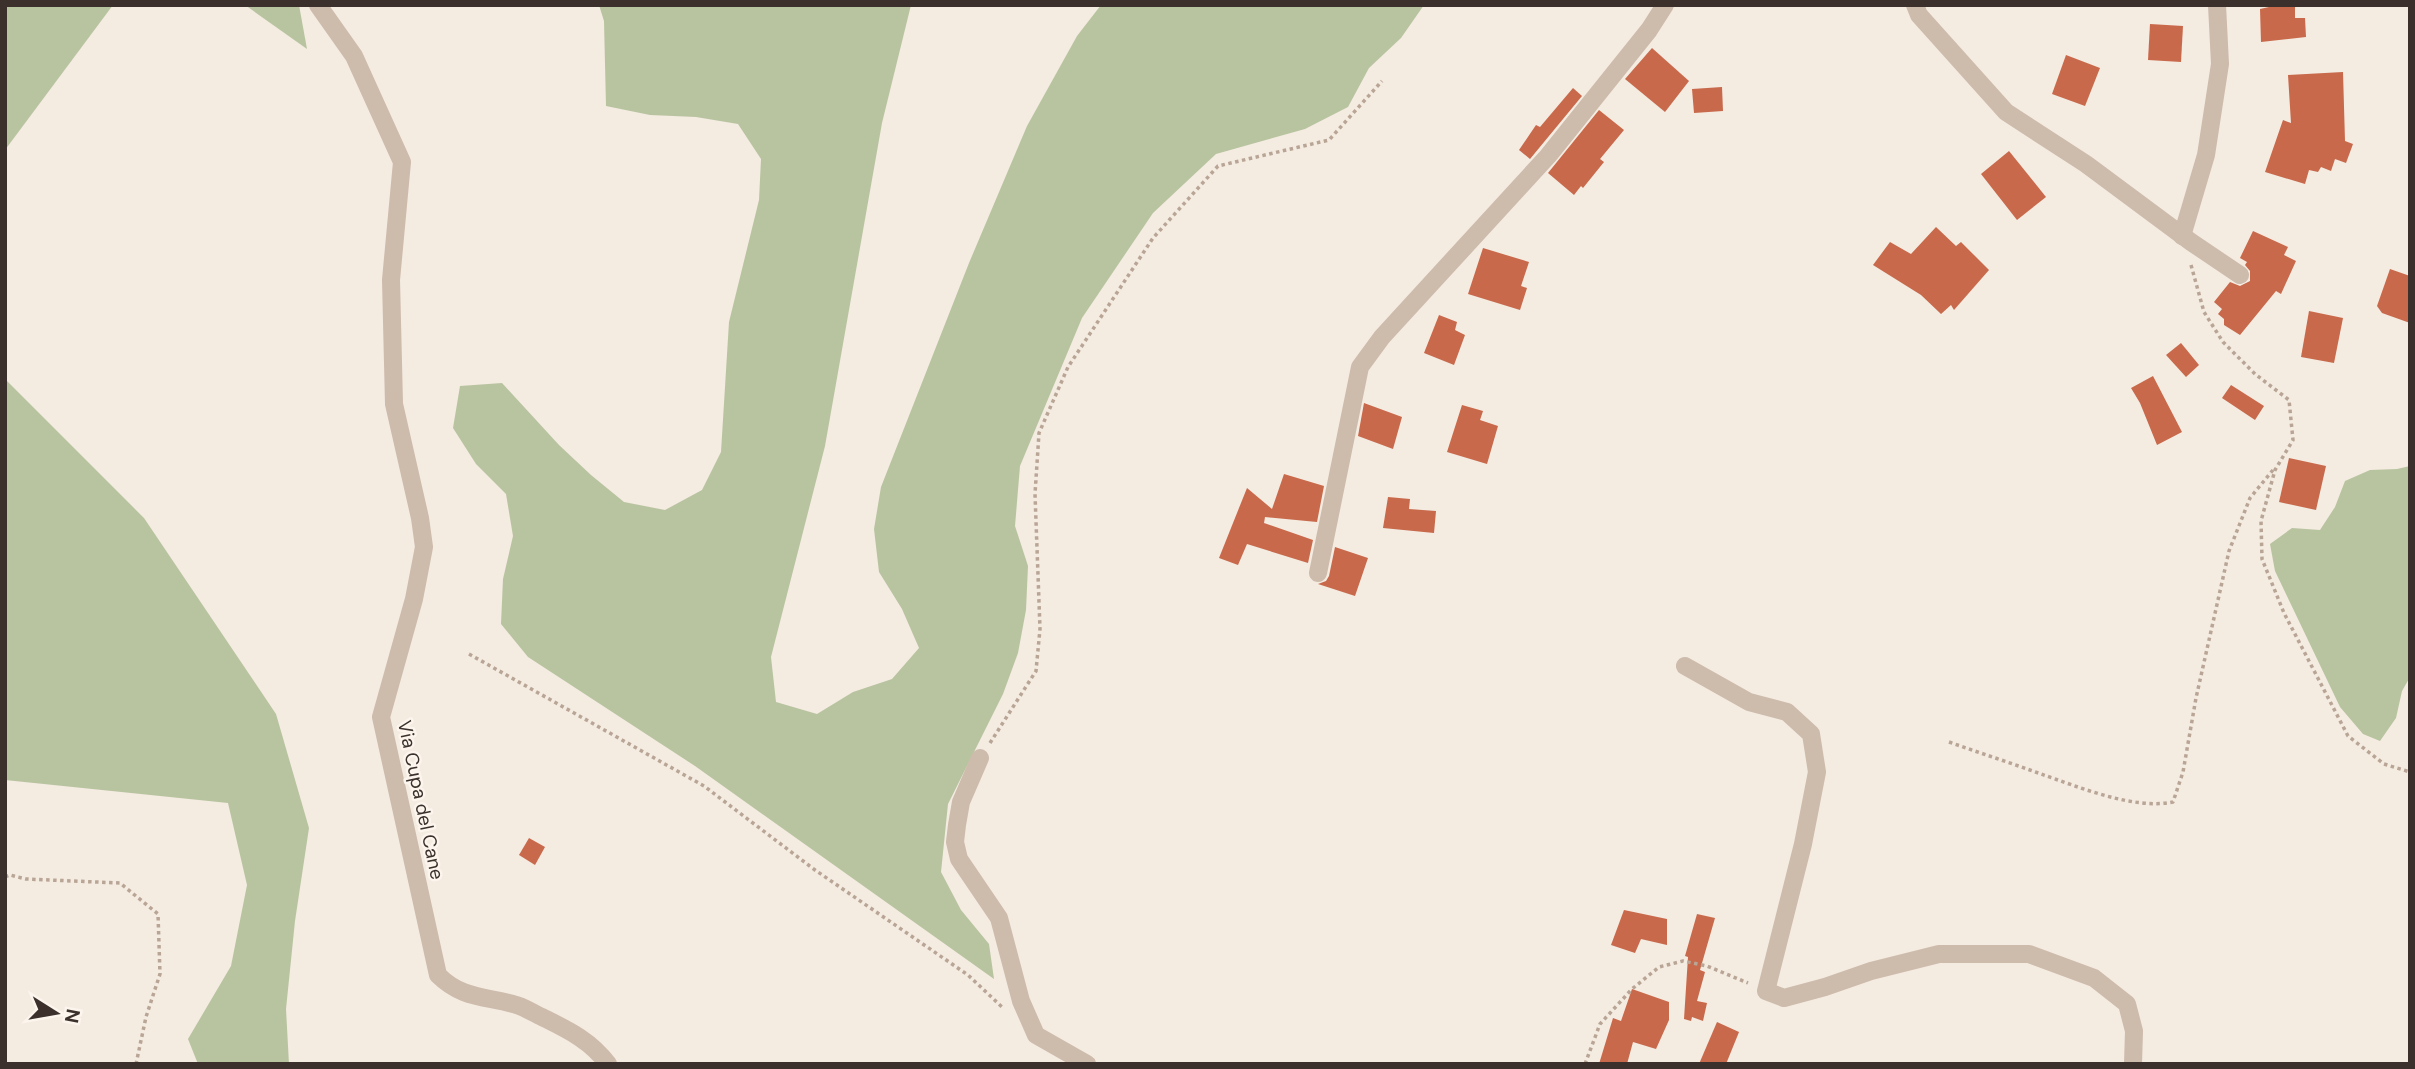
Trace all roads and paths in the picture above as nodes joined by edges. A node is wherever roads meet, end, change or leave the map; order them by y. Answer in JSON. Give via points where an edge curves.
{"nodes":[{"id":1,"x":318,"y":5,"type":"edge"},
{"id":2,"x":1665,"y":5,"type":"edge"},
{"id":3,"x":1915,"y":5,"type":"edge"},
{"id":4,"x":2217,"y":5,"type":"edge"},
{"id":5,"x":1382,"y":81,"type":"dead end"},
{"id":6,"x":2182,"y":236,"type":"junction"},
{"id":7,"x":2240,"y":275,"type":"dead end"},
{"id":8,"x":2286,"y":455,"type":"junction"},
{"id":9,"x":1318,"y":573,"type":"dead end"},
{"id":10,"x":469,"y":654,"type":"dead end"},
{"id":11,"x":1685,"y":666,"type":"dead end"},
{"id":12,"x":1949,"y":742,"type":"dead end"},
{"id":13,"x":980,"y":758,"type":"joint"},
{"id":14,"x":2410,"y":772,"type":"edge"},
{"id":15,"x":5,"y":877,"type":"edge"},
{"id":16,"x":1766,"y":991,"type":"junction"},
{"id":17,"x":1008,"y":1012,"type":"dead end"},
{"id":18,"x":136,"y":1064,"type":"edge"},
{"id":19,"x":608,"y":1064,"type":"edge"},
{"id":20,"x":1087,"y":1064,"type":"edge"},
{"id":21,"x":1585,"y":1064,"type":"edge"},
{"id":22,"x":2133,"y":1064,"type":"edge"}],
"edges":[{"from":1,"to":19,"type":"street","name":"Via Cupa del Cane","via":[[354,56],[402,162],[391,280],[394,404],[424,547],[381,717],[438,975],[451,987],[515,1004],[579,1035]]},
{"from":2,"to":9,"type":"street","via":[[1548,156],[1382,337],[1360,367]]},
{"from":3,"to":6,"type":"street","via":[[2006,112],[2086,164]]},
{"from":4,"to":6,"type":"street","via":[[2220,64],[2206,155]]},
{"from":5,"to":13,"type":"path","via":[[1329,140],[1218,166],[1153,239],[1068,368],[1039,433],[1036,671]]},
{"from":6,"to":7,"type":"street"},
{"from":6,"to":8,"type":"path","via":[[2204,312],[2240,361],[2288,400],[2293,440]]},
{"from":8,"to":12,"type":"path","via":[[2250,498],[2229,551],[2173,803],[2138,802],[2087,790]]},
{"from":8,"to":14,"type":"path","via":[[2275,470],[2262,521],[2262,559],[2284,613],[2348,736],[2384,764]]},
{"from":10,"to":17,"type":"path","via":[[704,786],[815,870],[968,975]]},
{"from":11,"to":16,"type":"street","via":[[1749,702],[1787,712],[1811,734],[1817,772]]},
{"from":13,"to":20,"type":"street","via":[[961,802],[955,842],[959,859],[999,918],[1021,1001],[1036,1035]]},
{"from":15,"to":18,"type":"path","via":[[120,883],[158,914],[160,974]]},
{"from":16,"to":21,"type":"path","via":[[1707,966],[1683,961],[1659,967],[1600,1024]]},
{"from":16,"to":22,"type":"street","via":[[1784,998],[1939,954],[2029,954],[2094,978],[2127,1004],[2134,1031]]}]}
